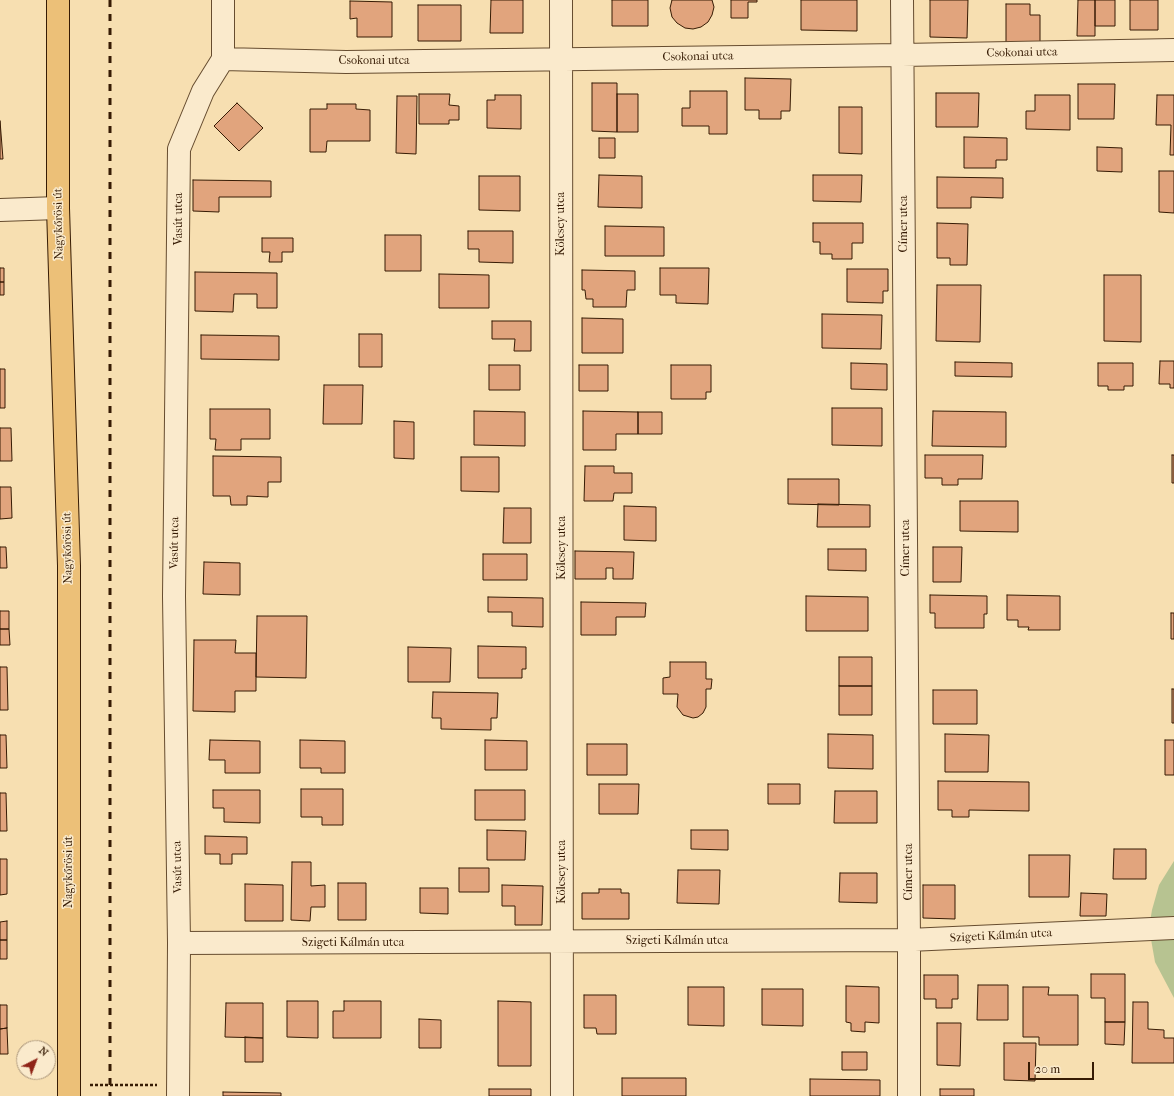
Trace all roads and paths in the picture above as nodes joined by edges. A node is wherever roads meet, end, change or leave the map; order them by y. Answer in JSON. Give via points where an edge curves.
{"nodes":[{"id":1,"x":58,"y":0,"type":"edge"},
{"id":2,"x":223,"y":0,"type":"edge"},
{"id":3,"x":560,"y":0,"type":"edge"},
{"id":4,"x":902,"y":0,"type":"edge"},
{"id":5,"x":1174,"y":50,"type":"edge"},
{"id":6,"x":902,"y":55,"type":"junction"},
{"id":7,"x":223,"y":58,"type":"junction"},
{"id":8,"x":561,"y":59,"type":"junction"},
{"id":9,"x":58,"y":208,"type":"junction"},
{"id":10,"x":0,"y":210,"type":"edge"},
{"id":11,"x":1174,"y":928,"type":"edge"},
{"id":12,"x":909,"y":940,"type":"junction"},
{"id":13,"x":562,"y":942,"type":"junction"},
{"id":14,"x":179,"y":943,"type":"junction"},
{"id":15,"x":159,"y":1085,"type":"dead end"},
{"id":16,"x":76,"y":1090,"type":"edge"},
{"id":17,"x":178,"y":1096,"type":"edge"},
{"id":18,"x":562,"y":1096,"type":"edge"},
{"id":19,"x":909,"y":1096,"type":"edge"}],
"edges":[{"from":1,"to":9,"type":"main road","name":"Nagykőrösi út"},
{"from":2,"to":7,"type":"street"},
{"from":3,"to":8,"type":"street","name":"Kölcsey utca"},
{"from":4,"to":6,"type":"street","name":"Címer utca"},
{"from":5,"to":6,"type":"street","name":"Csokonai utca"},
{"from":6,"to":8,"type":"street","name":"Csokonai utca"},
{"from":6,"to":12,"type":"street","name":"Címer utca"},
{"from":7,"to":8,"type":"street","name":"Csokonai utca","via":[[346,62]]},
{"from":7,"to":14,"type":"street","name":"Vasút utca","via":[[203,91],[179,149],[174,596]]},
{"from":8,"to":13,"type":"street","name":"Kölcsey utca"},
{"from":9,"to":10,"type":"street"},
{"from":9,"to":16,"type":"main road","name":"Nagykőrösi út","via":[[69,566]]},
{"from":11,"to":12,"type":"street","name":"Szigeti Kálmán utca"},
{"from":12,"to":13,"type":"street","name":"Szigeti Kálmán utca"},
{"from":12,"to":19,"type":"street","name":"Címer utca"},
{"from":13,"to":14,"type":"street","name":"Szigeti Kálmán utca"},
{"from":13,"to":18,"type":"street","name":"Kölcsey utca"},
{"from":14,"to":17,"type":"street","name":"Vasút utca"},
{"from":15,"to":16,"type":"path"}]}
